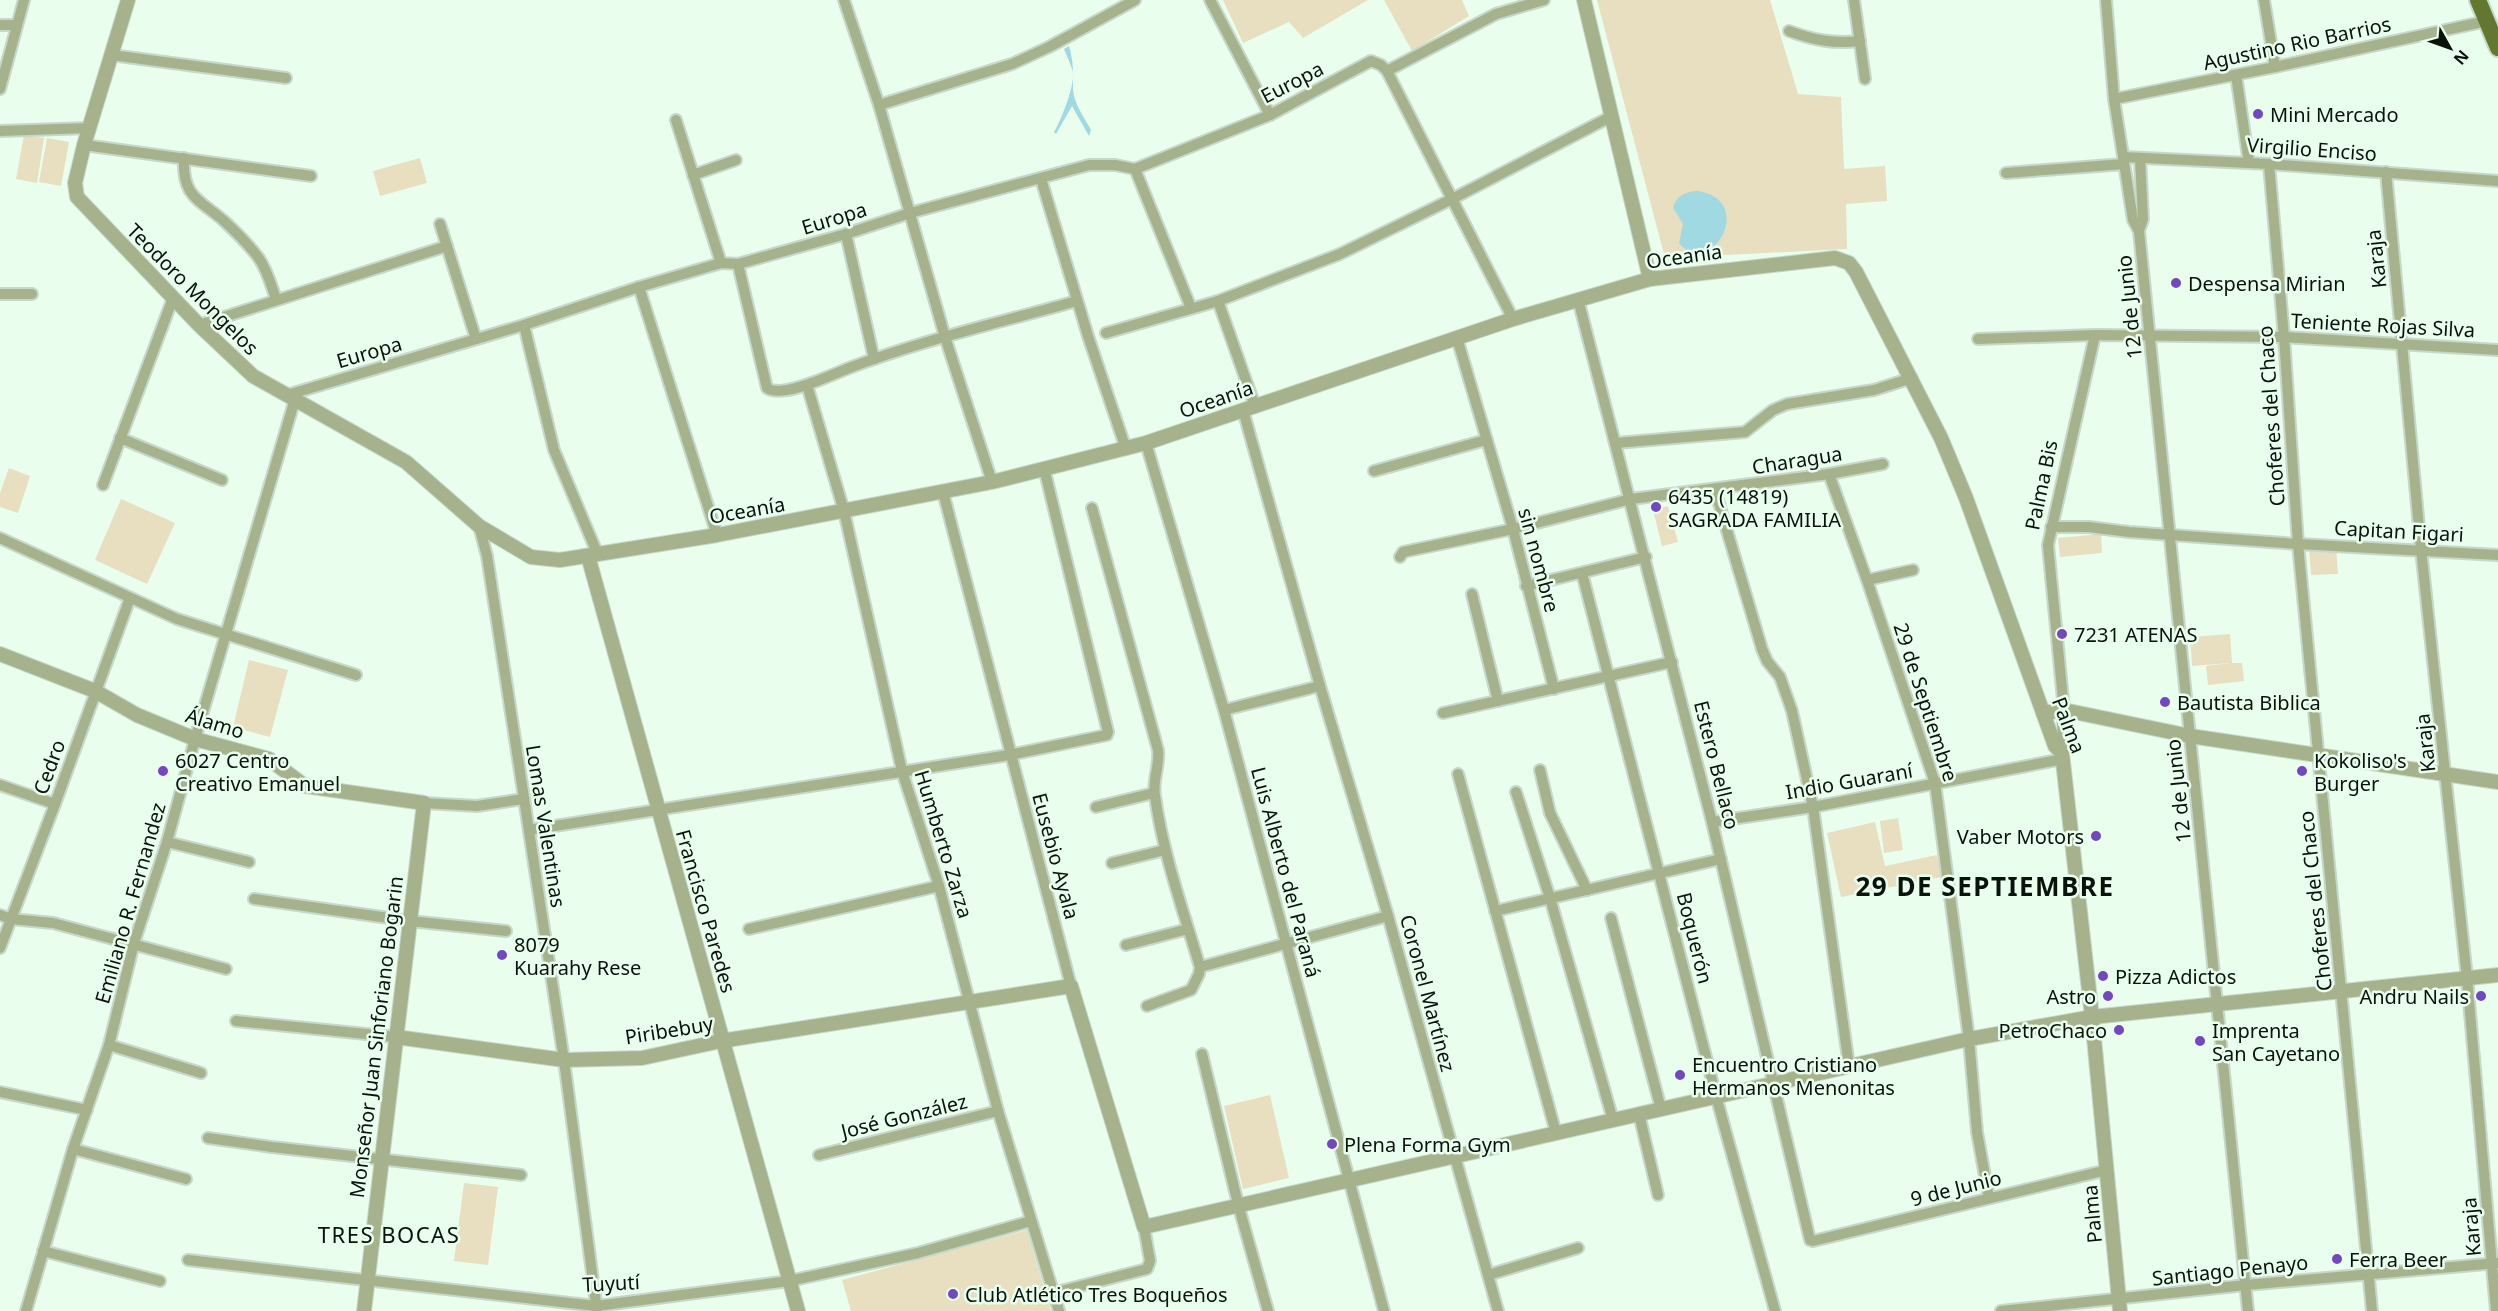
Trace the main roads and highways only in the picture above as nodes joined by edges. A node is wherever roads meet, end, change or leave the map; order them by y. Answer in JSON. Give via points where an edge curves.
{"nodes":[{"id":1,"x":2478,"y":0,"type":"edge"},
{"id":2,"x":2498,"y":48,"type":"edge"}],
"edges":[{"from":1,"to":2,"type":"main road"}]}
